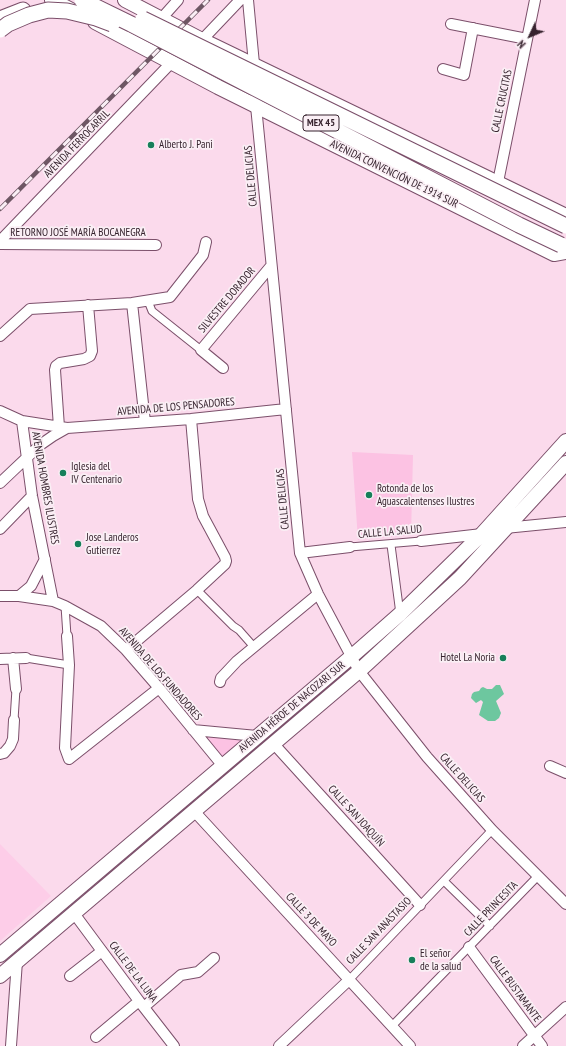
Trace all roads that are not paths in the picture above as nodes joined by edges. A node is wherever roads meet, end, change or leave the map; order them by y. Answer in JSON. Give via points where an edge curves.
{"nodes":[{"id":1,"x":17,"y":0,"type":"edge"},
{"id":2,"x":82,"y":0,"type":"edge"},
{"id":3,"x":104,"y":0,"type":"edge"},
{"id":4,"x":178,"y":0,"type":"edge"},
{"id":5,"x":240,"y":0,"type":"edge"},
{"id":6,"x":248,"y":0,"type":"edge"},
{"id":7,"x":535,"y":0,"type":"edge"},
{"id":8,"x":55,"y":2,"type":"edge"},
{"id":9,"x":129,"y":2,"type":"edge"},
{"id":10,"x":0,"y":16,"type":"edge"},
{"id":11,"x":159,"y":18,"type":"junction"},
{"id":12,"x":0,"y":19,"type":"edge"},
{"id":13,"x":451,"y":24,"type":"dead end"},
{"id":14,"x":473,"y":28,"type":"junction"},
{"id":15,"x":0,"y":30,"type":"edge"},
{"id":16,"x":117,"y":34,"type":"junction"},
{"id":17,"x":527,"y":39,"type":"junction"},
{"id":18,"x":162,"y":40,"type":"junction"},
{"id":19,"x":202,"y":40,"type":"junction"},
{"id":20,"x":144,"y":48,"type":"junction"},
{"id":21,"x":232,"y":54,"type":"junction"},
{"id":22,"x":171,"y":63,"type":"junction"},
{"id":23,"x":254,"y":64,"type":"junction"},
{"id":24,"x":443,"y":69,"type":"dead end"},
{"id":25,"x":218,"y":87,"type":"junction"},
{"id":26,"x":256,"y":106,"type":"junction"},
{"id":27,"x":498,"y":182,"type":"junction"},
{"id":28,"x":566,"y":216,"type":"edge"},
{"id":29,"x":566,"y":226,"type":"edge"},
{"id":30,"x":0,"y":241,"type":"edge"},
{"id":31,"x":206,"y":242,"type":"dead end"},
{"id":32,"x":0,"y":244,"type":"edge"},
{"id":33,"x":156,"y":245,"type":"dead end"},
{"id":34,"x":564,"y":248,"type":"edge"},
{"id":35,"x":271,"y":266,"type":"junction"},
{"id":36,"x":148,"y":301,"type":"junction"},
{"id":37,"x":132,"y":303,"type":"junction"},
{"id":38,"x":88,"y":305,"type":"junction"},
{"id":39,"x":0,"y":336,"type":"edge"},
{"id":40,"x":201,"y":350,"type":"junction"},
{"id":41,"x":223,"y":368,"type":"dead end"},
{"id":42,"x":286,"y":409,"type":"junction"},
{"id":43,"x":0,"y":410,"type":"edge"},
{"id":44,"x":191,"y":419,"type":"junction"},
{"id":45,"x":22,"y":421,"type":"junction"},
{"id":46,"x":145,"y":422,"type":"junction"},
{"id":47,"x":63,"y":428,"type":"junction"},
{"id":48,"x":566,"y":441,"type":"edge"},
{"id":49,"x":27,"y":458,"type":"junction"},
{"id":50,"x":566,"y":462,"type":"edge"},
{"id":51,"x":0,"y":483,"type":"edge"},
{"id":52,"x":32,"y":496,"type":"junction"},
{"id":53,"x":566,"y":522,"type":"edge"},
{"id":54,"x":505,"y":528,"type":"junction"},
{"id":55,"x":0,"y":530,"type":"edge"},
{"id":56,"x":482,"y":534,"type":"junction"},
{"id":57,"x":421,"y":541,"type":"joint"},
{"id":58,"x":391,"y":545,"type":"junction"},
{"id":59,"x":350,"y":548,"type":"joint"},
{"id":60,"x":300,"y":553,"type":"junction"},
{"id":61,"x":45,"y":559,"type":"junction"},
{"id":62,"x":197,"y":590,"type":"junction"},
{"id":63,"x":318,"y":594,"type":"junction"},
{"id":64,"x":0,"y":596,"type":"edge"},
{"id":65,"x":19,"y":596,"type":"junction"},
{"id":66,"x":53,"y":602,"type":"junction"},
{"id":67,"x":65,"y":606,"type":"junction"},
{"id":68,"x":400,"y":614,"type":"junction"},
{"id":69,"x":67,"y":636,"type":"joint"},
{"id":70,"x":254,"y":647,"type":"junction"},
{"id":71,"x":126,"y":650,"type":"junction"},
{"id":72,"x":351,"y":657,"type":"junction"},
{"id":73,"x":13,"y":658,"type":"junction"},
{"id":74,"x":26,"y":658,"type":"joint"},
{"id":75,"x":0,"y":659,"type":"edge"},
{"id":76,"x":69,"y":665,"type":"junction"},
{"id":77,"x":359,"y":671,"type":"junction"},
{"id":78,"x":220,"y":682,"type":"dead end"},
{"id":79,"x":159,"y":688,"type":"junction"},
{"id":80,"x":16,"y":689,"type":"joint"},
{"id":81,"x":14,"y":720,"type":"joint"},
{"id":82,"x":193,"y":730,"type":"junction"},
{"id":83,"x":257,"y":736,"type":"junction"},
{"id":84,"x":273,"y":743,"type":"junction"},
{"id":85,"x":0,"y":754,"type":"edge"},
{"id":86,"x":223,"y":766,"type":"junction"},
{"id":87,"x":550,"y":766,"type":"dead end"},
{"id":88,"x":566,"y":773,"type":"edge"},
{"id":89,"x":194,"y":811,"type":"junction"},
{"id":90,"x":492,"y":830,"type":"junction"},
{"id":91,"x":538,"y":876,"type":"junction"},
{"id":92,"x":444,"y":881,"type":"junction"},
{"id":93,"x":566,"y":904,"type":"edge"},
{"id":94,"x":420,"y":905,"type":"junction"},
{"id":95,"x":74,"y":912,"type":"junction"},
{"id":96,"x":490,"y":926,"type":"junction"},
{"id":97,"x":469,"y":947,"type":"junction"},
{"id":98,"x":102,"y":951,"type":"junction"},
{"id":99,"x":0,"y":955,"type":"edge"},
{"id":100,"x":214,"y":958,"type":"dead end"},
{"id":101,"x":17,"y":961,"type":"junction"},
{"id":102,"x":0,"y":976,"type":"edge"},
{"id":103,"x":70,"y":976,"type":"dead end"},
{"id":104,"x":349,"y":980,"type":"junction"},
{"id":105,"x":142,"y":1004,"type":"junction"},
{"id":106,"x":566,"y":1008,"type":"edge"},
{"id":107,"x":392,"y":1026,"type":"junction"},
{"id":108,"x":534,"y":1036,"type":"junction"},
{"id":109,"x":96,"y":1037,"type":"dead end"},
{"id":110,"x":11,"y":1046,"type":"edge"},
{"id":111,"x":174,"y":1046,"type":"edge"},
{"id":112,"x":279,"y":1046,"type":"edge"},
{"id":113,"x":410,"y":1046,"type":"edge"},
{"id":114,"x":523,"y":1046,"type":"edge"},
{"id":115,"x":542,"y":1046,"type":"edge"}],
"edges":[{"from":1,"to":10,"type":"main road"},
{"from":2,"to":18,"type":"main road","name":"AVENIDA CONVENCIÓN DE 1914 SUR","number":"MEX 45","bridge":true},
{"from":3,"to":29,"type":"main road","number":"MEX 45","bridge":true},
{"from":4,"to":11,"type":"street"},
{"from":5,"to":19,"type":"street"},
{"from":6,"to":23,"type":"street","name":"CALLE DELICIAS"},
{"from":7,"to":17,"type":"street","name":"CALLE CRUCITAS"},
{"from":8,"to":12,"type":"main road"},
{"from":8,"to":16,"type":"main road","name":"AVENIDA CONVENCIÓN DE 1914 SUR"},
{"from":9,"to":11,"type":"main road"},
{"from":9,"to":16,"type":"main road","via":[[138,10],[137,21],[131,28]]},
{"from":11,"to":19,"type":"main road"},
{"from":11,"to":20,"type":"main road","via":[[143,29]]},
{"from":13,"to":14,"type":"street"},
{"from":14,"to":17,"type":"street"},
{"from":14,"to":24,"type":"street","via":[[464,75]]},
{"from":15,"to":18,"type":"main road","bridge":true,"via":[[29,15],[48,10],[67,11],[96,18],[148,39]]},
{"from":16,"to":20,"type":"main road","name":"AVENIDA CONVENCIÓN DE 1914 SUR"},
{"from":17,"to":27,"type":"street","name":"CALLE CRUCITAS"},
{"from":18,"to":34,"type":"main road","name":"AVENIDA CONVENCIÓN DE 1914 SUR","number":"MEX 45","bridge":true},
{"from":19,"to":21,"type":"main road"},
{"from":20,"to":22,"type":"main road","name":"AVENIDA CONVENCIÓN DE 1914 SUR"},
{"from":21,"to":23,"type":"main road"},
{"from":21,"to":25,"type":"main road","via":[[217,64],[214,75]]},
{"from":22,"to":25,"type":"main road","name":"AVENIDA CONVENCIÓN DE 1914 SUR"},
{"from":22,"to":30,"type":"street","name":"AVENIDA FERROCARRIL"},
{"from":23,"to":26,"type":"street","name":"CALLE DELICIAS"},
{"from":23,"to":27,"type":"main road"},
{"from":25,"to":26,"type":"main road","name":"AVENIDA CONVENCIÓN DE 1914 SUR"},
{"from":26,"to":34,"type":"main road","name":"AVENIDA CONVENCIÓN DE 1914 SUR","via":[[554,254]]},
{"from":26,"to":35,"type":"street","name":"CALLE DELICIAS"},
{"from":27,"to":28,"type":"main road"},
{"from":31,"to":36,"type":"street","via":[[203,255],[170,297]]},
{"from":32,"to":33,"type":"street","name":"RETORNO JOSÉ MARÍA BOCANEGRA"},
{"from":35,"to":40,"type":"street","name":"SILVESTRE DORADOR"},
{"from":35,"to":42,"type":"street","name":"CALLE DELICIAS"},
{"from":36,"to":37,"type":"street"},
{"from":36,"to":40,"type":"street","name":"SILVESTRE DORADOR","via":[[152,311]]},
{"from":37,"to":38,"type":"street"},
{"from":37,"to":46,"type":"street"},
{"from":38,"to":39,"type":"street","via":[[30,309]]},
{"from":38,"to":47,"type":"street","via":[[92,351],[90,356],[60,363],[55,370]]},
{"from":40,"to":41,"type":"street","name":"SILVESTRE DORADOR"},
{"from":42,"to":44,"type":"street","name":"AVENIDA DE LOS PENSADORES"},
{"from":42,"to":60,"type":"street","name":"CALLE DELICIAS"},
{"from":43,"to":45,"type":"street","name":"AVENIDA DE LOS PENSADORES"},
{"from":44,"to":46,"type":"street","name":"AVENIDA DE LOS PENSADORES"},
{"from":44,"to":62,"type":"street","via":[[198,499],[226,557],[225,564]]},
{"from":45,"to":47,"type":"street","name":"AVENIDA DE LOS PENSADORES"},
{"from":45,"to":49,"type":"street","name":"AVENIDA HOMBRES ILUSTRES"},
{"from":46,"to":47,"type":"street","name":"AVENIDA DE LOS PENSADORES"},
{"from":47,"to":49,"type":"street","name":"AVENIDA DE LOS PENSADORES"},
{"from":48,"to":56,"type":"main road","name":"AVENIDA HÉROE DE NACOZARI SUR"},
{"from":49,"to":51,"type":"street","name":"AVENIDA DE LOS PENSADORES"},
{"from":49,"to":52,"type":"street","name":"AVENIDA HOMBRES ILUSTRES"},
{"from":50,"to":54,"type":"main road","name":"AVENIDA HÉROE DE NACOZARI SUR"},
{"from":52,"to":55,"type":"street"},
{"from":52,"to":61,"type":"street","name":"AVENIDA HOMBRES ILUSTRES"},
{"from":53,"to":54,"type":"street"},
{"from":54,"to":77,"type":"main road","name":"AVENIDA HÉROE DE NACOZARI SUR","via":[[460,578]]},
{"from":56,"to":57,"type":"street","name":"CALLE LA SALUD"},
{"from":56,"to":68,"type":"main road","name":"AVENIDA HÉROE DE NACOZARI SUR"},
{"from":57,"to":58,"type":"street","name":"CALLE LA SALUD"},
{"from":58,"to":59,"type":"street","name":"CALLE LA SALUD"},
{"from":58,"to":68,"type":"street"},
{"from":59,"to":60,"type":"street","name":"CALLE LA SALUD"},
{"from":60,"to":63,"type":"street","name":"CALLE DELICIAS"},
{"from":61,"to":65,"type":"street","name":"AVENIDA HOMBRES ILUSTRES","via":[[31,586]]},
{"from":61,"to":66,"type":"street","name":"AVENIDA HOMBRES ILUSTRES"},
{"from":62,"to":70,"type":"street"},
{"from":62,"to":71,"type":"street"},
{"from":63,"to":70,"type":"street"},
{"from":63,"to":72,"type":"street","name":"CALLE DELICIAS"},
{"from":64,"to":65,"type":"street","name":"AVENIDA DE LOS FUNDADORES"},
{"from":65,"to":66,"type":"street","name":"AVENIDA DE LOS FUNDADORES"},
{"from":66,"to":67,"type":"street","name":"AVENIDA DE LOS FUNDADORES"},
{"from":67,"to":69,"type":"street"},
{"from":67,"to":71,"type":"street","name":"AVENIDA DE LOS FUNDADORES","via":[[101,626]]},
{"from":68,"to":72,"type":"main road","name":"AVENIDA HÉROE DE NACOZARI SUR"},
{"from":69,"to":76,"type":"street"},
{"from":70,"to":78,"type":"street","via":[[237,661]]},
{"from":71,"to":79,"type":"street","name":"AVENIDA DE LOS FUNDADORES"},
{"from":72,"to":77,"type":"street","name":"CALLE DELICIAS"},
{"from":72,"to":83,"type":"main road","name":"AVENIDA HÉROE DE NACOZARI SUR"},
{"from":73,"to":74,"type":"street"},
{"from":73,"to":75,"type":"street"},
{"from":73,"to":80,"type":"street"},
{"from":74,"to":76,"type":"street"},
{"from":76,"to":79,"type":"street","via":[[65,748],[69,760]]},
{"from":77,"to":84,"type":"main road","name":"AVENIDA HÉROE DE NACOZARI SUR"},
{"from":77,"to":90,"type":"street","name":"CALLE DELICIAS","via":[[427,757]]},
{"from":79,"to":82,"type":"street","name":"AVENIDA DE LOS FUNDADORES"},
{"from":80,"to":81,"type":"street"},
{"from":81,"to":85,"type":"street","via":[[13,740],[4,753]]},
{"from":82,"to":83,"type":"street"},
{"from":82,"to":86,"type":"street","name":"AVENIDA DE LOS FUNDADORES"},
{"from":83,"to":86,"type":"main road","name":"AVENIDA HÉROE DE NACOZARI SUR"},
{"from":84,"to":89,"type":"main road","name":"AVENIDA HÉROE DE NACOZARI SUR"},
{"from":84,"to":94,"type":"street","name":"CALLE SAN JOAQUÍN"},
{"from":86,"to":99,"type":"main road","name":"AVENIDA HÉROE DE NACOZARI SUR"},
{"from":87,"to":88,"type":"street"},
{"from":89,"to":95,"type":"main road","name":"AVENIDA HÉROE DE NACOZARI SUR"},
{"from":89,"to":104,"type":"street","name":"CALLE 3 DE MAYO"},
{"from":90,"to":91,"type":"street","name":"CALLE DELICIAS"},
{"from":90,"to":92,"type":"street","name":"CALLE SAN ANASTASIO"},
{"from":91,"to":93,"type":"street","name":"CALLE DELICIAS"},
{"from":91,"to":96,"type":"street","name":"CALLE PRINCESITA"},
{"from":92,"to":94,"type":"street","name":"CALLE SAN ANASTASIO"},
{"from":92,"to":96,"type":"street"},
{"from":94,"to":104,"type":"street","name":"CALLE SAN ANASTASIO"},
{"from":95,"to":98,"type":"street","name":"CALLE DE LA LUNA"},
{"from":95,"to":101,"type":"main road","name":"AVENIDA HÉROE DE NACOZARI SUR"},
{"from":96,"to":97,"type":"street","name":"CALLE PRINCESITA"},
{"from":97,"to":107,"type":"street","name":"CALLE PRINCESITA"},
{"from":97,"to":108,"type":"street","name":"CALLE BUSTAMANTE"},
{"from":98,"to":103,"type":"street"},
{"from":98,"to":105,"type":"street","name":"CALLE DE LA LUNA"},
{"from":100,"to":105,"type":"street","via":[[198,972],[181,976]]},
{"from":101,"to":102,"type":"main road","name":"AVENIDA HÉROE DE NACOZARI SUR"},
{"from":101,"to":110,"type":"street"},
{"from":104,"to":107,"type":"street","name":"CALLE 3 DE MAYO"},
{"from":104,"to":112,"type":"street","name":"CALLE SAN ANASTASIO"},
{"from":105,"to":109,"type":"street"},
{"from":105,"to":111,"type":"street","name":"CALLE DE LA LUNA"},
{"from":106,"to":108,"type":"street"},
{"from":107,"to":113,"type":"street","name":"CALLE 3 DE MAYO"},
{"from":108,"to":114,"type":"street"},
{"from":108,"to":115,"type":"street","name":"CALLE BUSTAMANTE"}]}
